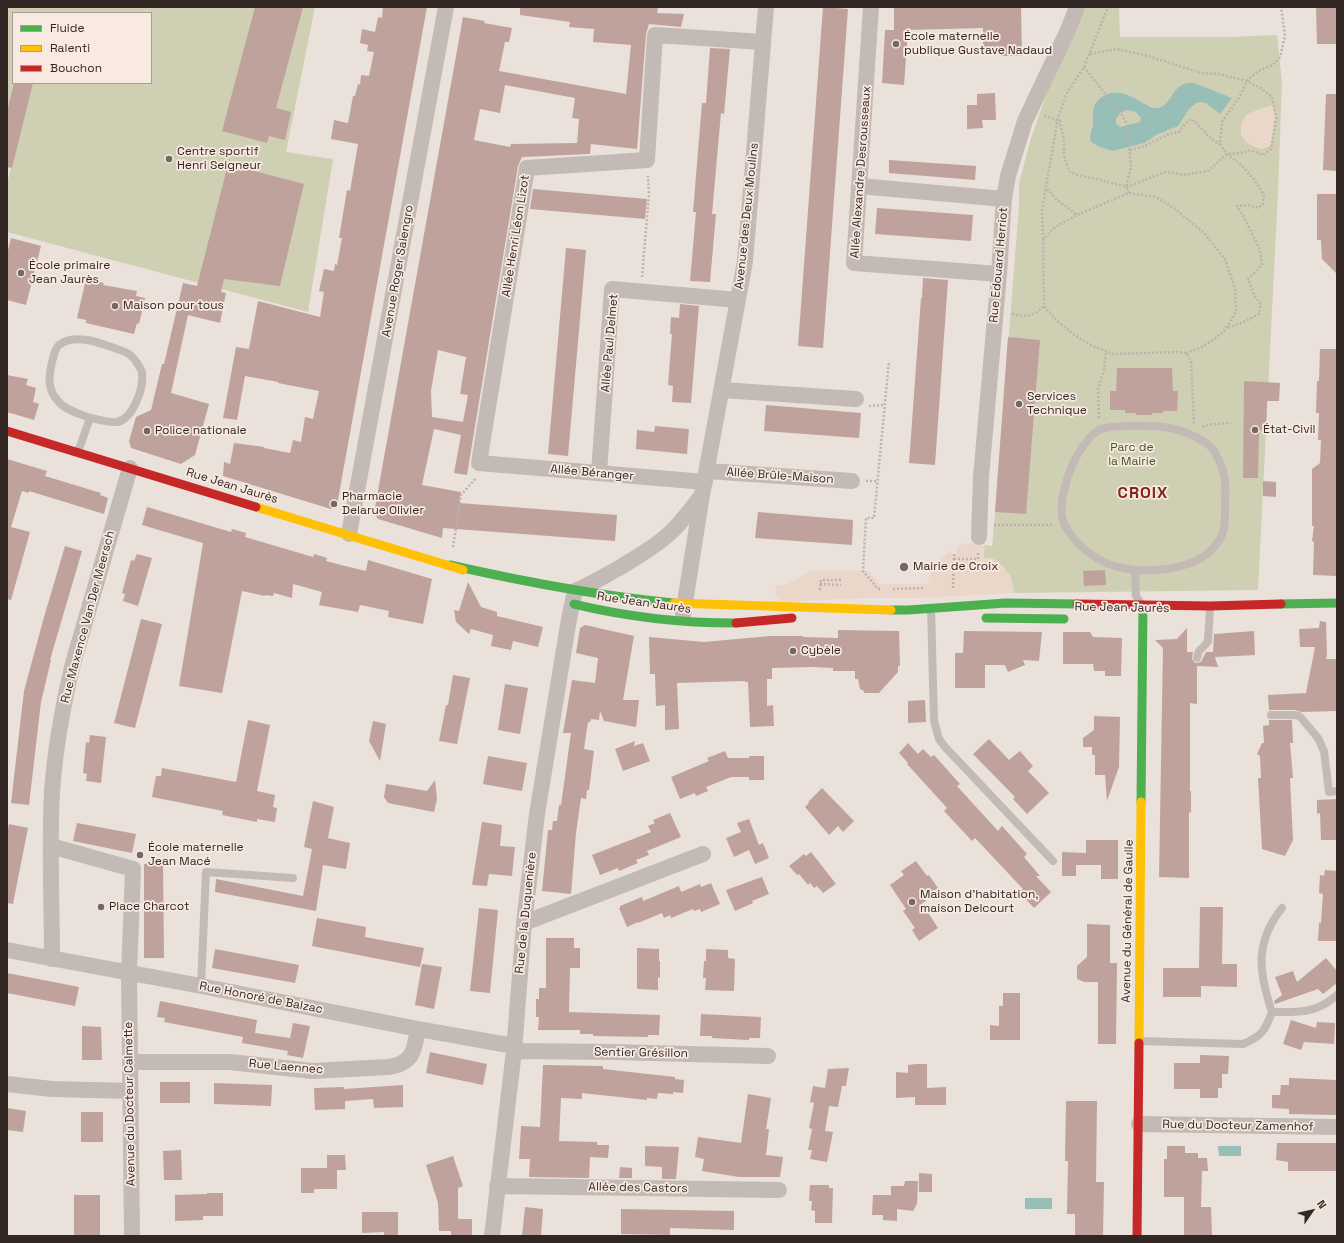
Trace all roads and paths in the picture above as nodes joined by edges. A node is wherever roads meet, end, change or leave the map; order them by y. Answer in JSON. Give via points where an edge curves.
{"nodes":[{"id":1,"x":446,"y":7,"type":"edge"},
{"id":2,"x":766,"y":7,"type":"edge"},
{"id":3,"x":871,"y":7,"type":"edge"},
{"id":4,"x":1077,"y":7,"type":"edge"},
{"id":5,"x":1108,"y":7,"type":"edge"},
{"id":6,"x":1281,"y":7,"type":"edge"},
{"id":7,"x":763,"y":42,"type":"junction"},
{"id":8,"x":1090,"y":54,"type":"junction"},
{"id":9,"x":1084,"y":67,"type":"junction"},
{"id":10,"x":1247,"y":81,"type":"junction"},
{"id":11,"x":1030,"y":111,"type":"junction"},
{"id":12,"x":1057,"y":120,"type":"junction"},
{"id":13,"x":1220,"y":144,"type":"junction"},
{"id":14,"x":1130,"y":148,"type":"junction"},
{"id":15,"x":1227,"y":154,"type":"junction"},
{"id":16,"x":647,"y":160,"type":"junction"},
{"id":17,"x":859,"y":186,"type":"junction"},
{"id":18,"x":1045,"y":186,"type":"junction"},
{"id":19,"x":1126,"y":187,"type":"junction"},
{"id":20,"x":1129,"y":193,"type":"junction"},
{"id":21,"x":1004,"y":200,"type":"junction"},
{"id":22,"x":1077,"y":215,"type":"junction"},
{"id":23,"x":1043,"y":240,"type":"junction"},
{"id":24,"x":999,"y":274,"type":"junction"},
{"id":25,"x":641,"y":292,"type":"junction"},
{"id":26,"x":738,"y":300,"type":"junction"},
{"id":27,"x":1044,"y":306,"type":"junction"},
{"id":28,"x":995,"y":312,"type":"junction"},
{"id":29,"x":1226,"y":328,"type":"junction"},
{"id":30,"x":1106,"y":351,"type":"junction"},
{"id":31,"x":1186,"y":353,"type":"junction"},
{"id":32,"x":889,"y":361,"type":"dead end"},
{"id":33,"x":722,"y":390,"type":"junction"},
{"id":34,"x":856,"y":399,"type":"dead end"},
{"id":35,"x":90,"y":418,"type":"junction"},
{"id":36,"x":1231,"y":423,"type":"dead end"},
{"id":37,"x":1099,"y":430,"type":"junction"},
{"id":38,"x":7,"y":431,"type":"edge"},
{"id":39,"x":1195,"y":436,"type":"junction"},
{"id":40,"x":77,"y":452,"type":"junction"},
{"id":41,"x":479,"y":463,"type":"junction"},
{"id":42,"x":130,"y":468,"type":"junction"},
{"id":43,"x":599,"y":473,"type":"junction"},
{"id":44,"x":852,"y":481,"type":"dead end"},
{"id":45,"x":705,"y":483,"type":"junction"},
{"id":46,"x":994,"y":524,"type":"dead end"},
{"id":47,"x":1066,"y":525,"type":"junction"},
{"id":48,"x":349,"y":534,"type":"junction"},
{"id":49,"x":979,"y":537,"type":"joint"},
{"id":50,"x":954,"y":554,"type":"dead end"},
{"id":51,"x":954,"y":559,"type":"junction"},
{"id":52,"x":450,"y":565,"type":"junction"},
{"id":53,"x":1135,"y":570,"type":"junction"},
{"id":54,"x":826,"y":580,"type":"dead end"},
{"id":55,"x":842,"y":580,"type":"dead end"},
{"id":56,"x":820,"y":584,"type":"dead end"},
{"id":57,"x":841,"y":585,"type":"dead end"},
{"id":58,"x":931,"y":588,"type":"dead end"},
{"id":59,"x":946,"y":588,"type":"dead end"},
{"id":60,"x":519,"y":589,"type":"dead end"},
{"id":61,"x":569,"y":598,"type":"junction"},
{"id":62,"x":1337,"y":603,"type":"edge"},
{"id":63,"x":685,"y":604,"type":"junction"},
{"id":64,"x":1143,"y":606,"type":"junction"},
{"id":65,"x":1210,"y":606,"type":"junction"},
{"id":66,"x":841,"y":609,"type":"junction"},
{"id":67,"x":931,"y":611,"type":"junction"},
{"id":68,"x":947,"y":617,"type":"dead end"},
{"id":69,"x":975,"y":617,"type":"dead end"},
{"id":70,"x":1070,"y":619,"type":"dead end"},
{"id":71,"x":1198,"y":620,"type":"dead end"},
{"id":72,"x":1214,"y":621,"type":"junction"},
{"id":73,"x":682,"y":622,"type":"junction"},
{"id":74,"x":1197,"y":658,"type":"dead end"},
{"id":75,"x":1271,"y":715,"type":"dead end"},
{"id":76,"x":1337,"y":791,"type":"edge"},
{"id":77,"x":51,"y":846,"type":"junction"},
{"id":78,"x":703,"y":854,"type":"dead end"},
{"id":79,"x":1053,"y":861,"type":"dead end"},
{"id":80,"x":293,"y":878,"type":"dead end"},
{"id":81,"x":1282,"y":908,"type":"dead end"},
{"id":82,"x":524,"y":924,"type":"junction"},
{"id":83,"x":7,"y":950,"type":"edge"},
{"id":84,"x":52,"y":959,"type":"junction"},
{"id":85,"x":129,"y":973,"type":"junction"},
{"id":86,"x":201,"y":986,"type":"junction"},
{"id":87,"x":1337,"y":995,"type":"edge"},
{"id":88,"x":1272,"y":1012,"type":"junction"},
{"id":89,"x":418,"y":1029,"type":"junction"},
{"id":90,"x":1139,"y":1041,"type":"junction"},
{"id":91,"x":514,"y":1049,"type":"junction"},
{"id":92,"x":768,"y":1056,"type":"dead end"},
{"id":93,"x":130,"y":1062,"type":"junction"},
{"id":94,"x":7,"y":1084,"type":"edge"},
{"id":95,"x":130,"y":1091,"type":"junction"},
{"id":96,"x":1139,"y":1124,"type":"junction"},
{"id":97,"x":1337,"y":1127,"type":"edge"},
{"id":98,"x":498,"y":1186,"type":"junction"},
{"id":99,"x":779,"y":1190,"type":"dead end"},
{"id":100,"x":132,"y":1236,"type":"edge"},
{"id":101,"x":492,"y":1236,"type":"edge"},
{"id":102,"x":1137,"y":1236,"type":"edge"}],
"edges":[{"from":1,"to":48,"type":"street","name":"Avenue Roger Salengro"},
{"from":2,"to":7,"type":"street","name":"Avenue des Deux Moulins"},
{"from":3,"to":17,"type":"street","name":"Allée Alexandre Desrousseaux"},
{"from":4,"to":11,"type":"street","name":"Rue Edouard Herriot"},
{"from":5,"to":8,"type":"path"},
{"from":6,"to":10,"type":"path","via":[[1285,36],[1280,57]]},
{"from":7,"to":16,"type":"street","via":[[655,35]]},
{"from":7,"to":26,"type":"street","name":"Avenue des Deux Moulins","via":[[746,248]]},
{"from":8,"to":9,"type":"path"},
{"from":8,"to":10,"type":"path","via":[[1117,49],[1200,72]]},
{"from":9,"to":12,"type":"path","via":[[1067,93]]},
{"from":9,"to":14,"type":"path","via":[[1126,122]]},
{"from":10,"to":13,"type":"path","via":[[1222,122]]},
{"from":10,"to":15,"type":"path","via":[[1272,97],[1276,118],[1271,149],[1263,155],[1251,150]]},
{"from":11,"to":12,"type":"path"},
{"from":11,"to":21,"type":"street","name":"Rue Edouard Herriot","via":[[1008,176]]},
{"from":12,"to":18,"type":"path"},
{"from":12,"to":19,"type":"path","via":[[1060,121],[1063,131],[1064,154],[1070,171]]},
{"from":13,"to":14,"type":"path","via":[[1212,140],[1191,119],[1179,132],[1145,146]]},
{"from":13,"to":15,"type":"path"},
{"from":14,"to":19,"type":"path","via":[[1131,167]]},
{"from":15,"to":19,"type":"path","via":[[1208,171],[1184,175],[1166,172]]},
{"from":15,"to":29,"type":"path","via":[[1254,179],[1264,195],[1263,204],[1258,208],[1249,205],[1238,206],[1260,250],[1262,265],[1248,279],[1255,297],[1261,304],[1259,314]]},
{"from":16,"to":25,"type":"path","via":[[649,194]]},
{"from":16,"to":41,"type":"street","name":"Allée Henri Léon Lizot","via":[[527,168]]},
{"from":17,"to":21,"type":"street"},
{"from":17,"to":24,"type":"street","name":"Allée Alexandre Desrousseaux","via":[[854,263]]},
{"from":18,"to":22,"type":"path","via":[[1056,199]]},
{"from":18,"to":23,"type":"path","via":[[1042,210]]},
{"from":19,"to":20,"type":"path"},
{"from":20,"to":22,"type":"path"},
{"from":20,"to":29,"type":"path","via":[[1156,197],[1174,208],[1204,233],[1224,259],[1235,289],[1236,312]]},
{"from":21,"to":24,"type":"street","name":"Rue Edouard Herriot"},
{"from":22,"to":23,"type":"path","via":[[1055,227]]},
{"from":23,"to":27,"type":"path"},
{"from":24,"to":28,"type":"street","name":"Rue Edouard Herriot"},
{"from":25,"to":26,"type":"street","name":"Allée Paul Delmet"},
{"from":25,"to":43,"type":"street","name":"Allée Paul Delmet","via":[[612,289]]},
{"from":26,"to":33,"type":"street","name":"Avenue des Deux Moulins"},
{"from":27,"to":28,"type":"path","via":[[1037,313],[1023,316]]},
{"from":27,"to":30,"type":"path","via":[[1057,321],[1075,335]]},
{"from":28,"to":49,"type":"street","name":"Rue Edouard Herriot","via":[[981,477]]},
{"from":29,"to":31,"type":"path","via":[[1213,340]]},
{"from":30,"to":31,"type":"path","via":[[1112,354]]},
{"from":30,"to":37,"type":"path","via":[[1098,389]]},
{"from":31,"to":39,"type":"path","via":[[1191,361]]},
{"from":32,"to":58,"type":"path","via":[[874,518],[866,518],[863,571],[878,589]]},
{"from":33,"to":34,"type":"street"},
{"from":33,"to":45,"type":"street","name":"Avenue des Deux Moulins"},
{"from":35,"to":35,"type":"lane","via":[[118,422],[126,417],[136,403],[142,372],[129,354],[90,340],[67,340],[55,351],[49,385],[58,403]]},
{"from":35,"to":40,"type":"lane"},
{"from":36,"to":39,"type":"path","via":[[1205,425]]},
{"from":37,"to":39,"type":"lane","via":[[1121,426],[1149,426],[1174,429]]},
{"from":37,"to":47,"type":"lane","via":[[1085,443],[1068,475],[1062,505],[1063,521]]},
{"from":38,"to":40,"type":"main road","name":"Rue Jean Jaurès"},
{"from":39,"to":53,"type":"lane","via":[[1214,450],[1223,470],[1226,487],[1222,536],[1207,554],[1193,562],[1152,571]]},
{"from":40,"to":42,"type":"main road","name":"Rue Jean Jaurès"},
{"from":41,"to":43,"type":"street","name":"Allée Béranger"},
{"from":41,"to":52,"type":"path","via":[[475,480],[461,495]]},
{"from":42,"to":48,"type":"main road","name":"Rue Jean Jaurès"},
{"from":42,"to":77,"type":"street","name":"Rue Maxence Van Der Meersch","via":[[68,686],[54,769]]},
{"from":43,"to":45,"type":"street","name":"Allée Béranger"},
{"from":44,"to":45,"type":"street","name":"Allée Brûle-Maison"},
{"from":45,"to":61,"type":"street","name":"Avenue des Deux Moulins","via":[[680,522],[660,542]]},
{"from":45,"to":63,"type":"street","name":"Avenue des Deux Moulins"},
{"from":46,"to":47,"type":"path"},
{"from":47,"to":53,"type":"lane","via":[[1071,535],[1085,550],[1101,561],[1114,567]]},
{"from":48,"to":52,"type":"main road","name":"Rue Jean Jaurès"},
{"from":49,"to":51,"type":"path","via":[[978,559]]},
{"from":50,"to":51,"type":"path"},
{"from":51,"to":59,"type":"path","via":[[954,588]]},
{"from":52,"to":60,"type":"main road","name":"Rue Jean Jaurès"},
{"from":52,"to":61,"type":"main road","name":"Rue Jean Jaurès","via":[[523,581]]},
{"from":53,"to":64,"type":"lane","via":[[1136,596]]},
{"from":54,"to":55,"type":"path"},
{"from":56,"to":57,"type":"path"},
{"from":61,"to":63,"type":"main road","name":"Rue Jean Jaurès"},
{"from":61,"to":73,"type":"main road","name":"Rue Jean Jaurès","via":[[630,616]]},
{"from":61,"to":82,"type":"street","name":"Rue de la Duquenière","via":[[537,814]]},
{"from":62,"to":65,"type":"main road","name":"Rue Jean Jaurès"},
{"from":63,"to":66,"type":"main road","name":"Rue Jean Jaurès"},
{"from":63,"to":73,"type":"street","name":"Avenue des Deux Moulins"},
{"from":64,"to":65,"type":"main road","name":"Rue Jean Jaurès"},
{"from":64,"to":67,"type":"main road","name":"Rue Jean Jaurès","via":[[1006,603]]},
{"from":64,"to":90,"type":"main road","name":"Avenue du Général de Gaulle"},
{"from":65,"to":72,"type":"lane"},
{"from":66,"to":67,"type":"main road","name":"Rue Jean Jaurès"},
{"from":66,"to":73,"type":"main road","name":"Rue Jean Jaurès","via":[[766,621]]},
{"from":67,"to":68,"type":"main road","name":"Rue Jean Jaurès"},
{"from":67,"to":79,"type":"lane","via":[[934,721],[939,739]]},
{"from":69,"to":70,"type":"main road","name":"Rue Jean Jaurès"},
{"from":71,"to":72,"type":"main road"},
{"from":72,"to":74,"type":"lane","via":[[1208,641],[1199,650]]},
{"from":75,"to":76,"type":"lane","via":[[1295,715],[1305,722],[1323,747],[1329,792]]},
{"from":77,"to":84,"type":"street","name":"Rue Maxence Van Der Meersch"},
{"from":77,"to":85,"type":"street","name":"Avenue du Docteur Calmette","via":[[134,869]]},
{"from":78,"to":82,"type":"street"},
{"from":80,"to":86,"type":"lane","via":[[206,872]]},
{"from":81,"to":88,"type":"lane","via":[[1272,920],[1261,958],[1264,987]]},
{"from":82,"to":91,"type":"street","name":"Rue de la Duquenière"},
{"from":83,"to":84,"type":"street","name":"Rue Honoré de Balzac"},
{"from":84,"to":85,"type":"street","name":"Rue Honoré de Balzac"},
{"from":85,"to":86,"type":"street","name":"Rue Honoré de Balzac"},
{"from":85,"to":93,"type":"street","name":"Avenue du Docteur Calmette"},
{"from":86,"to":89,"type":"street","name":"Rue Honoré de Balzac"},
{"from":87,"to":88,"type":"lane","via":[[1324,1006],[1315,1009]]},
{"from":88,"to":90,"type":"lane","via":[[1266,1028],[1256,1039],[1243,1044]]},
{"from":89,"to":91,"type":"street","name":"Rue Honoré de Balzac"},
{"from":89,"to":93,"type":"street","name":"Rue Laennec","via":[[414,1050],[409,1059],[388,1067],[312,1071],[230,1062]]},
{"from":90,"to":96,"type":"main road","name":"Avenue du Général de Gaulle"},
{"from":91,"to":92,"type":"street","name":"Sentier Grésillon"},
{"from":91,"to":98,"type":"street","name":"Rue de la Duquenière"},
{"from":93,"to":95,"type":"street","name":"Avenue du Docteur Calmette"},
{"from":94,"to":95,"type":"street","via":[[52,1089]]},
{"from":95,"to":100,"type":"street","name":"Avenue du Docteur Calmette"},
{"from":96,"to":97,"type":"street","name":"Rue du Docteur Zamenhof"},
{"from":96,"to":102,"type":"main road","name":"Avenue du Général de Gaulle"},
{"from":98,"to":99,"type":"street","name":"Allée des Castors"},
{"from":98,"to":101,"type":"street","name":"Rue de la Duquenière"}]}
